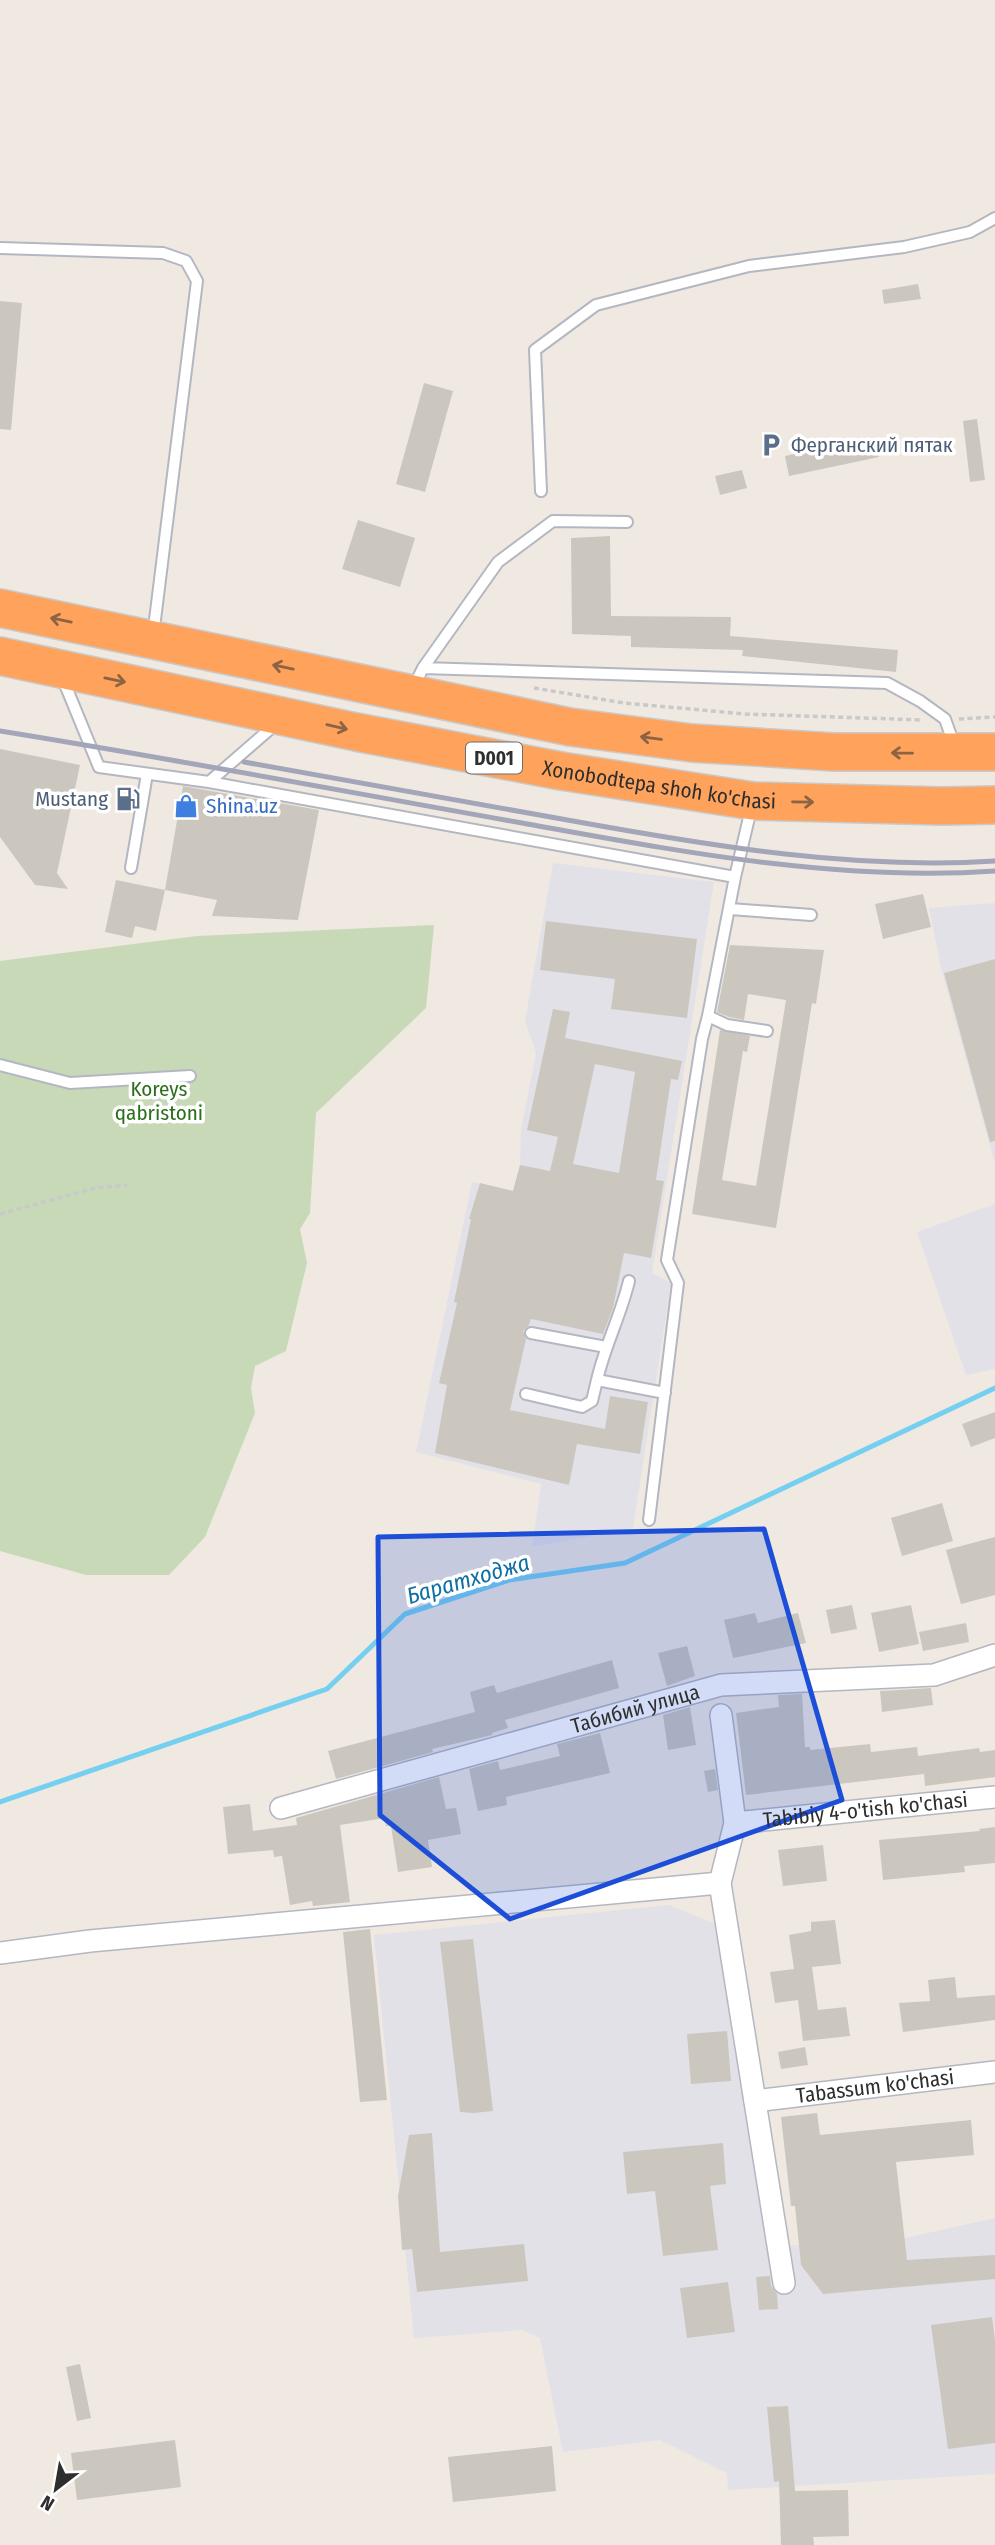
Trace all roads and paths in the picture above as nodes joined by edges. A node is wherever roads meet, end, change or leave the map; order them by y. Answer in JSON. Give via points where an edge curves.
{"nodes":[{"id":1,"x":995,"y":218,"type":"edge"},
{"id":2,"x":0,"y":248,"type":"edge"},
{"id":3,"x":541,"y":491,"type":"dead end"},
{"id":4,"x":627,"y":522,"type":"dead end"},
{"id":5,"x":0,"y":608,"type":"edge"},
{"id":6,"x":153,"y":640,"type":"junction"},
{"id":7,"x":0,"y":656,"type":"edge"},
{"id":8,"x":58,"y":668,"type":"junction"},
{"id":9,"x":416,"y":681,"type":"junction"},
{"id":10,"x":530,"y":687,"type":"dead end"},
{"id":11,"x":285,"y":716,"type":"junction"},
{"id":12,"x":995,"y":717,"type":"edge"},
{"id":13,"x":951,"y":736,"type":"junction"},
{"id":14,"x":692,"y":743,"type":"junction"},
{"id":15,"x":995,"y":752,"type":"edge"},
{"id":16,"x":147,"y":774,"type":"junction"},
{"id":17,"x":209,"y":782,"type":"junction"},
{"id":18,"x":688,"y":790,"type":"junction"},
{"id":19,"x":753,"y":801,"type":"junction"},
{"id":20,"x":995,"y":805,"type":"edge"},
{"id":21,"x":131,"y":868,"type":"dead end"},
{"id":22,"x":735,"y":877,"type":"junction"},
{"id":23,"x":730,"y":909,"type":"junction"},
{"id":24,"x":811,"y":915,"type":"dead end"},
{"id":25,"x":708,"y":1016,"type":"junction"},
{"id":26,"x":767,"y":1031,"type":"dead end"},
{"id":27,"x":0,"y":1065,"type":"edge"},
{"id":28,"x":190,"y":1076,"type":"dead end"},
{"id":29,"x":127,"y":1185,"type":"dead end"},
{"id":30,"x":0,"y":1214,"type":"edge"},
{"id":31,"x":629,"y":1281,"type":"dead end"},
{"id":32,"x":531,"y":1334,"type":"dead end"},
{"id":33,"x":606,"y":1348,"type":"junction"},
{"id":34,"x":597,"y":1380,"type":"junction"},
{"id":35,"x":665,"y":1393,"type":"junction"},
{"id":36,"x":526,"y":1394,"type":"dead end"},
{"id":37,"x":649,"y":1520,"type":"dead end"},
{"id":38,"x":995,"y":1656,"type":"edge"},
{"id":39,"x":722,"y":1715,"type":"dead end"},
{"id":40,"x":995,"y":1797,"type":"edge"},
{"id":41,"x":281,"y":1808,"type":"dead end"},
{"id":42,"x":735,"y":1823,"type":"junction"},
{"id":43,"x":720,"y":1883,"type":"junction"},
{"id":44,"x":0,"y":1953,"type":"edge"},
{"id":45,"x":995,"y":2072,"type":"edge"},
{"id":46,"x":755,"y":2101,"type":"junction"},
{"id":47,"x":784,"y":2283,"type":"dead end"}],
"edges":[{"from":1,"to":3,"type":"lane","via":[[970,233],[904,247],[749,266],[596,305],[536,349]]},
{"from":2,"to":6,"type":"lane","via":[[163,253],[186,261],[197,281]]},
{"from":4,"to":9,"type":"lane","via":[[553,521],[498,562]]},
{"from":6,"to":5,"type":"highway","number":"D001","one_way":true},
{"from":9,"to":6,"type":"highway","number":"D001","one_way":true},
{"from":7,"to":8,"type":"highway","name":"Xonobodtepa shoh ko'chasi","number":"D001"},
{"from":8,"to":11,"type":"highway","name":"Xonobodtepa shoh ko'chasi","number":"D001","one_way":true},
{"from":8,"to":16,"type":"lane","via":[[99,767]]},
{"from":9,"to":13,"type":"lane","via":[[887,683],[920,701]]},
{"from":14,"to":9,"type":"highway","number":"D001","one_way":true,"via":[[570,727]]},
{"from":10,"to":13,"type":"path","via":[[624,703],[901,721]]},
{"from":11,"to":17,"type":"lane"},
{"from":11,"to":18,"type":"highway","name":"Xonobodtepa shoh ko'chasi","number":"D001","one_way":true,"via":[[561,771]]},
{"from":12,"to":13,"type":"path"},
{"from":13,"to":14,"type":"highway","number":"D001","one_way":true,"via":[[834,752]]},
{"from":13,"to":15,"type":"highway","number":"D001"},
{"from":14,"to":18,"type":"highway"},
{"from":16,"to":17,"type":"lane"},
{"from":16,"to":21,"type":"lane"},
{"from":17,"to":22,"type":"lane"},
{"from":18,"to":19,"type":"highway","name":"Xonobodtepa shoh ko'chasi","number":"D001"},
{"from":19,"to":20,"type":"highway","name":"Xonobodtepa shoh ko'chasi","number":"D001","one_way":true},
{"from":19,"to":22,"type":"lane"},
{"from":22,"to":23,"type":"lane"},
{"from":23,"to":24,"type":"lane"},
{"from":23,"to":25,"type":"lane"},
{"from":25,"to":26,"type":"lane","via":[[727,1025]]},
{"from":25,"to":35,"type":"lane","via":[[667,1260],[678,1283]]},
{"from":27,"to":28,"type":"lane","via":[[70,1083]]},
{"from":29,"to":30,"type":"path","via":[[95,1188]]},
{"from":31,"to":33,"type":"lane"},
{"from":32,"to":33,"type":"lane"},
{"from":33,"to":34,"type":"lane"},
{"from":34,"to":35,"type":"lane"},
{"from":34,"to":36,"type":"lane","via":[[592,1401],[582,1406]]},
{"from":35,"to":37,"type":"lane"},
{"from":38,"to":41,"type":"street","name":"Табибий улица","via":[[934,1675],[721,1685]]},
{"from":39,"to":42,"type":"street"},
{"from":40,"to":42,"type":"street","name":"Tabibiy 4-o'tish ko'chasi"},
{"from":42,"to":43,"type":"street"},
{"from":43,"to":44,"type":"street"},
{"from":43,"to":46,"type":"street"},
{"from":45,"to":46,"type":"street","name":"Tabassum ko'chasi"},
{"from":46,"to":47,"type":"street"}]}
